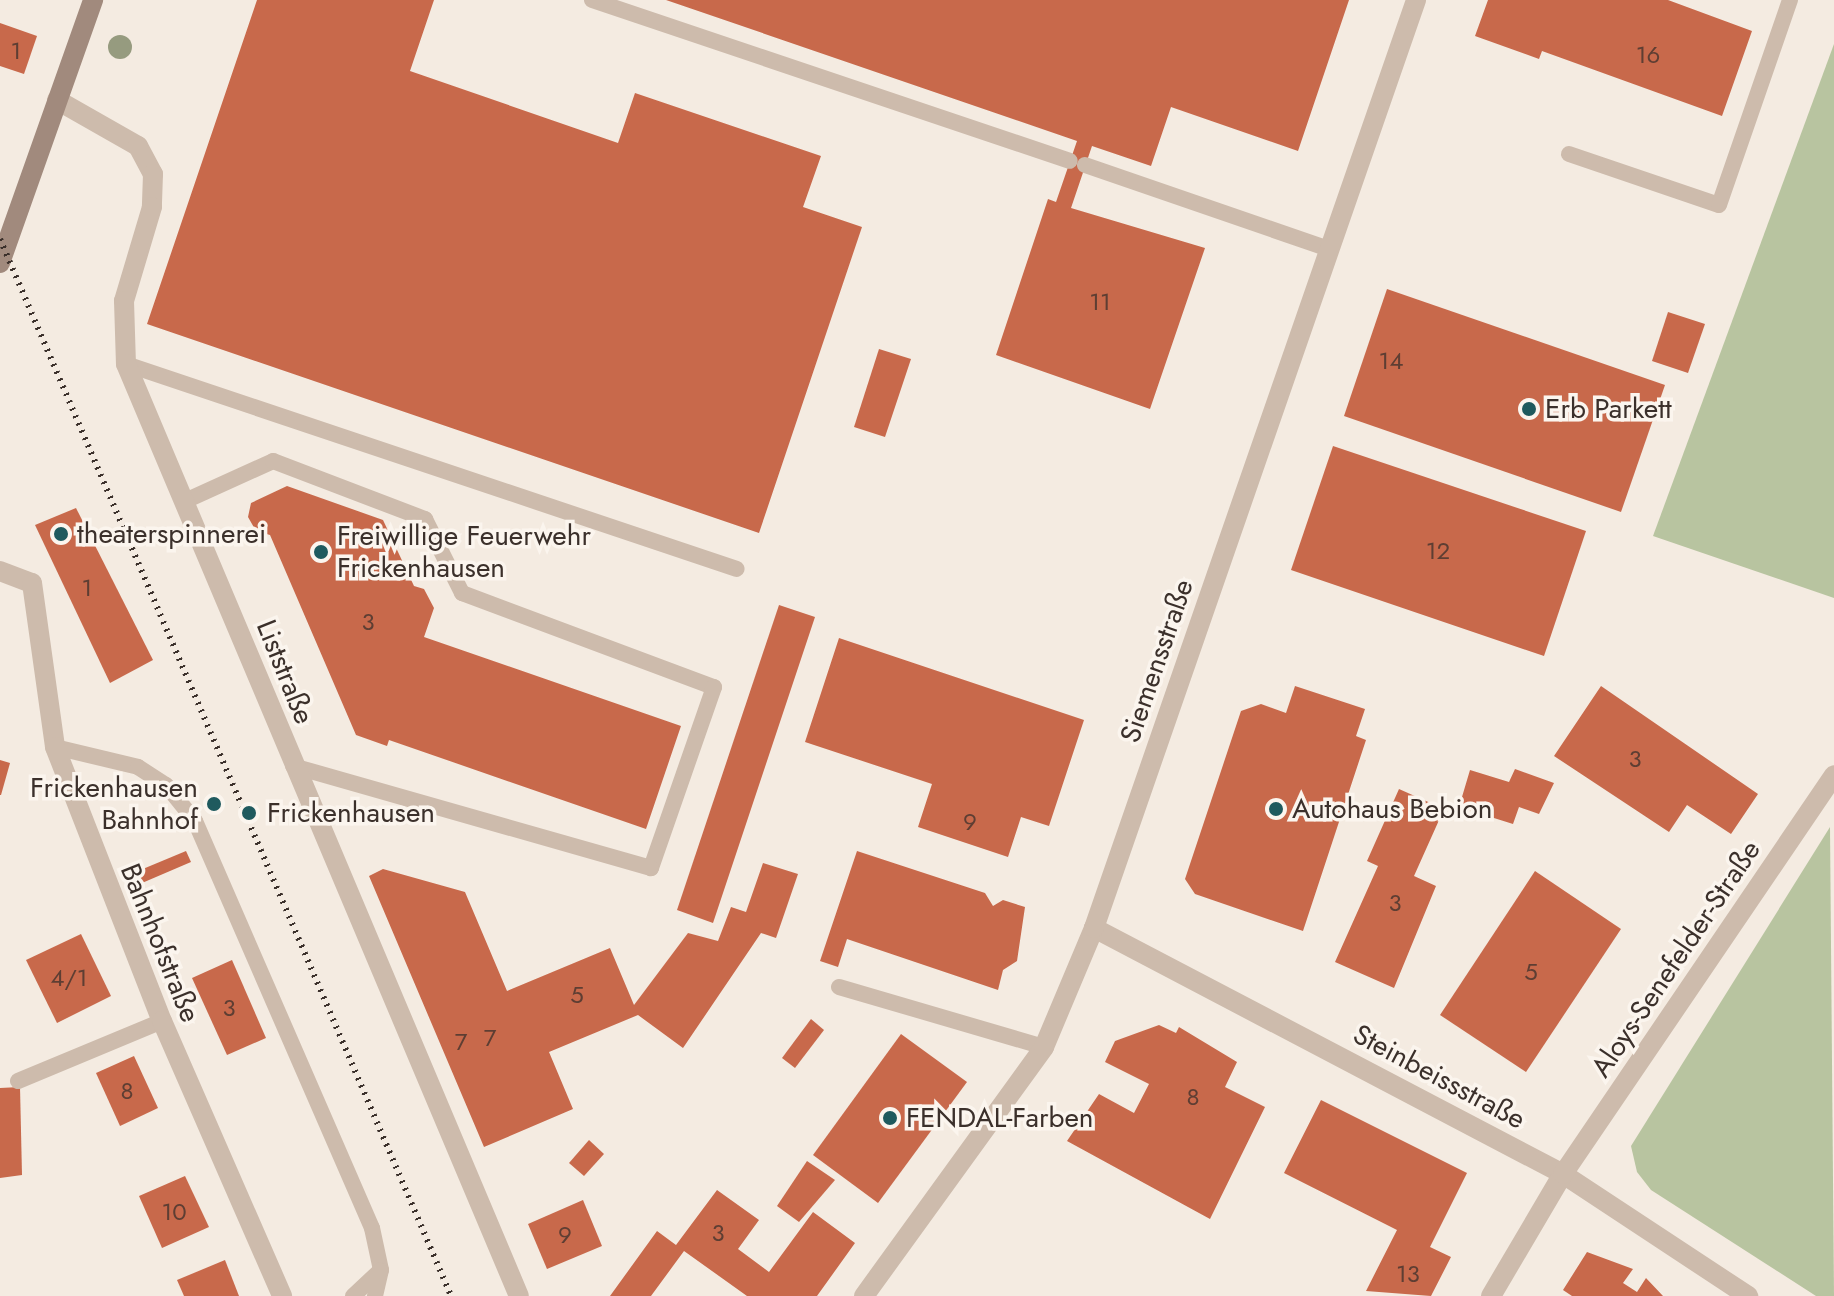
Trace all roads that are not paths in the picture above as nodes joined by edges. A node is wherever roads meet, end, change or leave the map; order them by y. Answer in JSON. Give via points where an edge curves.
{"nodes":[{"id":1,"x":93,"y":0,"type":"edge"},
{"id":2,"x":592,"y":0,"type":"edge"},
{"id":3,"x":1416,"y":0,"type":"edge"},
{"id":4,"x":1790,"y":0,"type":"edge"},
{"id":5,"x":57,"y":100,"type":"junction"},
{"id":6,"x":1569,"y":154,"type":"dead end"},
{"id":7,"x":1329,"y":249,"type":"junction"},
{"id":8,"x":0,"y":263,"type":"edge"},
{"id":9,"x":126,"y":364,"type":"junction"},
{"id":10,"x":185,"y":501,"type":"junction"},
{"id":11,"x":737,"y":569,"type":"dead end"},
{"id":12,"x":0,"y":571,"type":"edge"},
{"id":13,"x":55,"y":747,"type":"junction"},
{"id":14,"x":293,"y":766,"type":"junction"},
{"id":15,"x":1834,"y":775,"type":"edge"},
{"id":16,"x":1094,"y":928,"type":"junction"},
{"id":17,"x":839,"y":987,"type":"dead end"},
{"id":18,"x":162,"y":1021,"type":"junction"},
{"id":19,"x":1044,"y":1047,"type":"junction"},
{"id":20,"x":18,"y":1081,"type":"dead end"},
{"id":21,"x":1563,"y":1174,"type":"junction"},
{"id":22,"x":381,"y":1270,"type":"junction"},
{"id":23,"x":282,"y":1296,"type":"edge"},
{"id":24,"x":353,"y":1296,"type":"edge"},
{"id":25,"x":375,"y":1296,"type":"edge"},
{"id":26,"x":519,"y":1296,"type":"edge"},
{"id":27,"x":864,"y":1296,"type":"edge"},
{"id":28,"x":1491,"y":1296,"type":"edge"},
{"id":29,"x":1748,"y":1296,"type":"edge"}],
"edges":[{"from":1,"to":5,"type":"main road"},
{"from":2,"to":7,"type":"lane"},
{"from":3,"to":7,"type":"street","name":"Siemensstraße"},
{"from":4,"to":6,"type":"lane","via":[[1719,205]]},
{"from":5,"to":8,"type":"main road"},
{"from":5,"to":9,"type":"street","name":"Liststraße","via":[[138,146],[153,174],[152,207],[124,301]]},
{"from":7,"to":16,"type":"street","name":"Siemensstraße"},
{"from":9,"to":10,"type":"street","name":"Liststraße"},
{"from":9,"to":11,"type":"lane"},
{"from":10,"to":14,"type":"street","name":"Liststraße"},
{"from":10,"to":14,"type":"lane","via":[[273,461],[425,519],[462,593],[714,687],[651,868]]},
{"from":12,"to":13,"type":"street","name":"Bahnhofstraße","via":[[32,583]]},
{"from":13,"to":18,"type":"street","name":"Bahnhofstraße"},
{"from":13,"to":22,"type":"lane","via":[[138,767],[166,785],[195,821],[372,1228]]},
{"from":14,"to":26,"type":"street","name":"Liststraße"},
{"from":15,"to":21,"type":"street","name":"Aloys-Senefelder-Straße"},
{"from":16,"to":19,"type":"street","name":"Siemensstraße"},
{"from":16,"to":21,"type":"street","name":"Steinbeissstraße"},
{"from":17,"to":19,"type":"lane"},
{"from":18,"to":20,"type":"lane"},
{"from":18,"to":23,"type":"street","name":"Bahnhofstraße"},
{"from":19,"to":27,"type":"street","name":"Siemensstraße"},
{"from":21,"to":28,"type":"street","name":"Aloys-Senefelder-Straße"},
{"from":21,"to":29,"type":"street","name":"Steinbeissstraße"},
{"from":22,"to":24,"type":"lane"},
{"from":22,"to":25,"type":"lane"}]}
